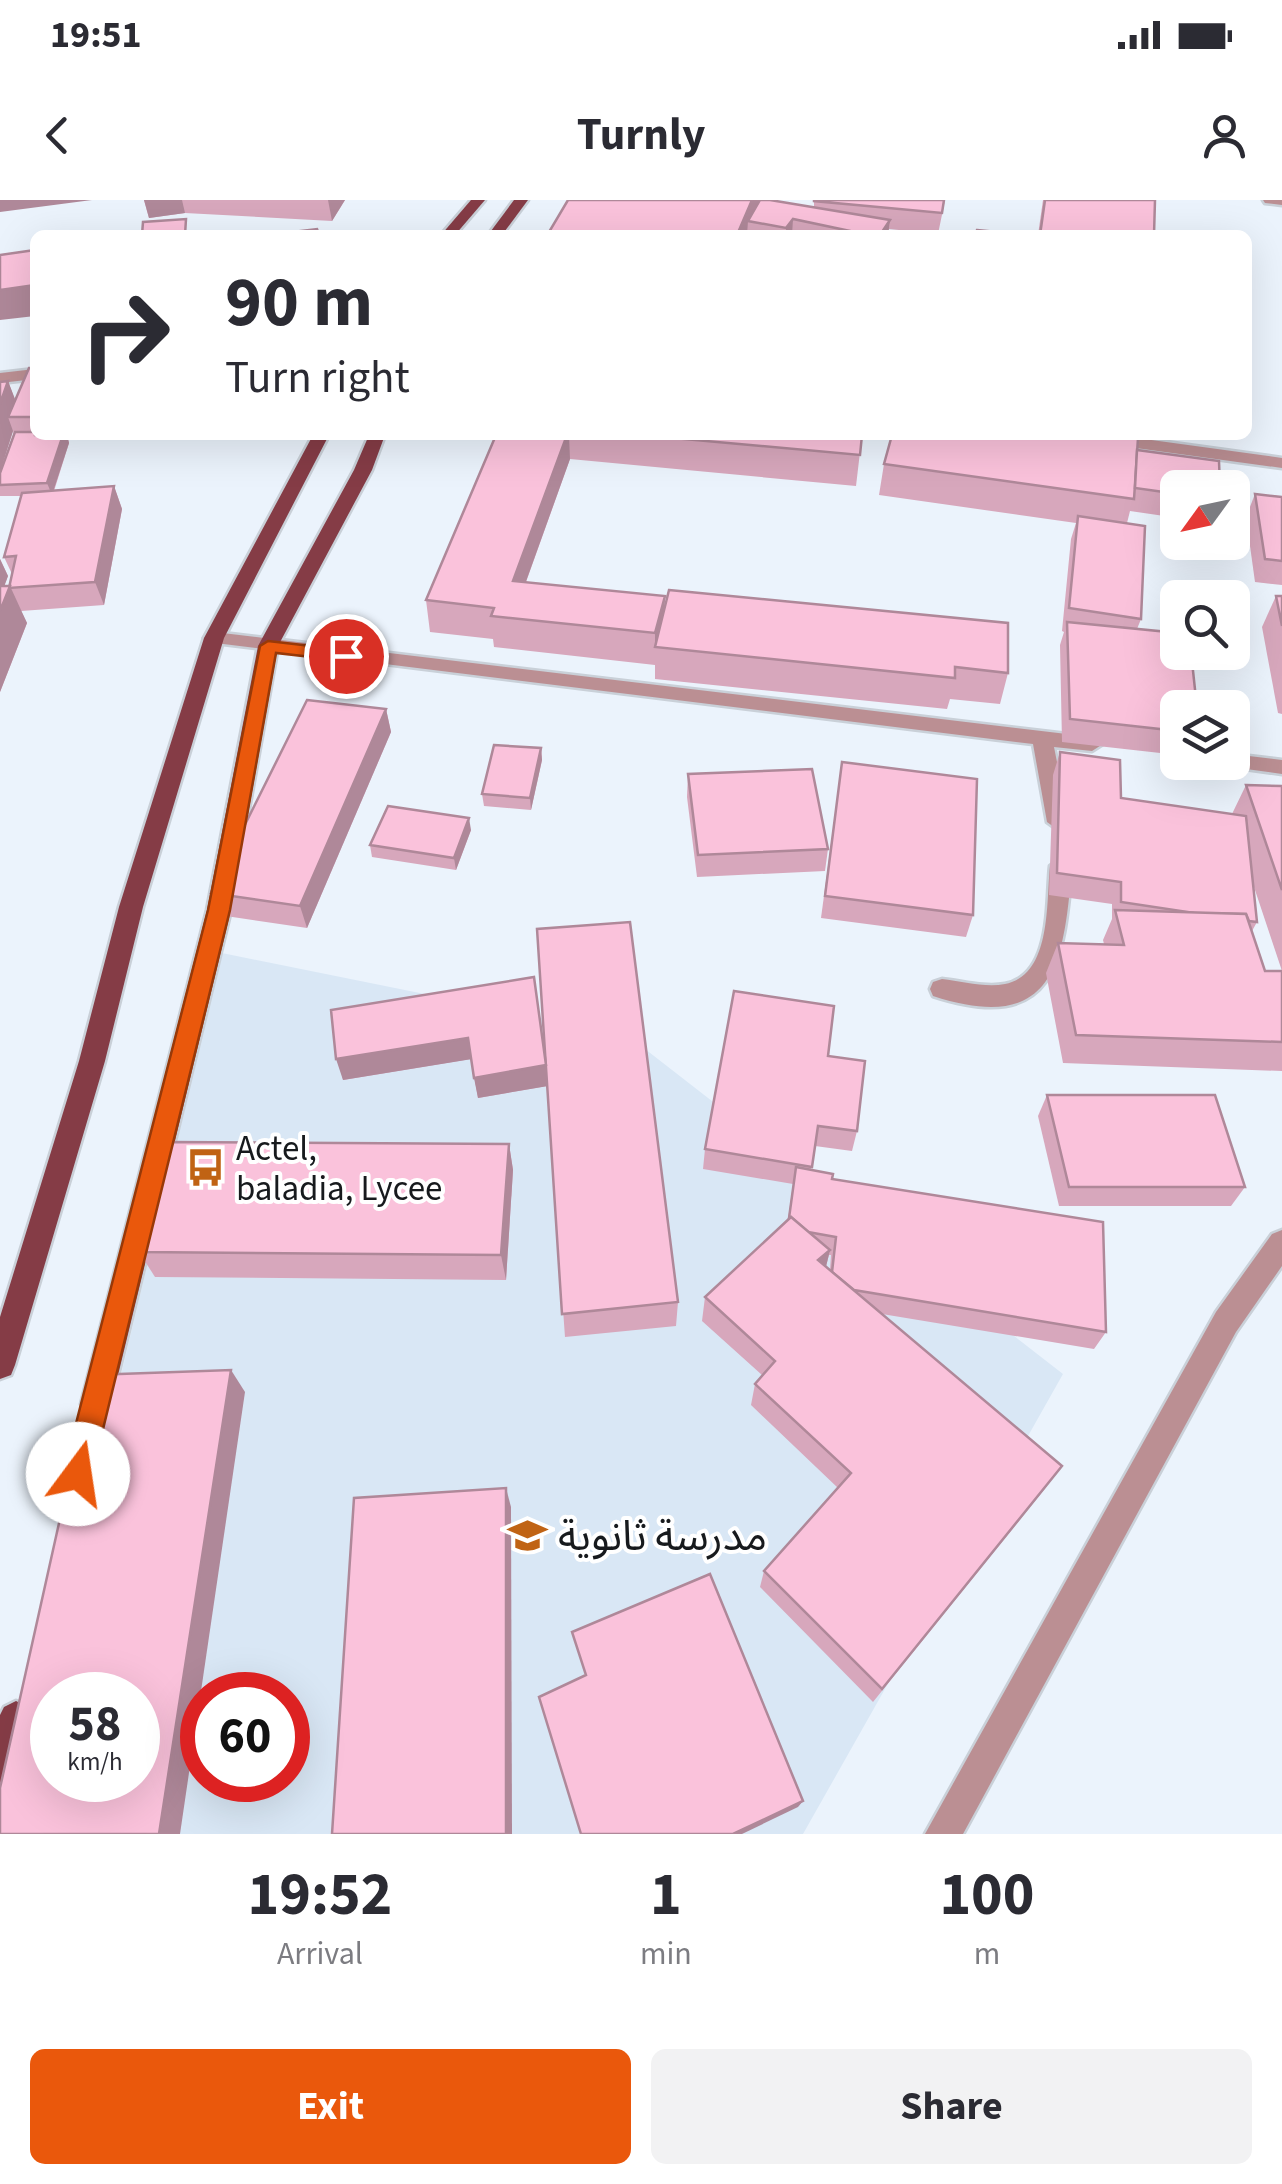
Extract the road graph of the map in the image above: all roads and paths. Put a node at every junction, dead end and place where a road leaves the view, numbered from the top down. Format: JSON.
{"nodes":[{"id":1,"x":478,"y":200,"type":"edge"},
{"id":2,"x":522,"y":200,"type":"edge"},
{"id":3,"x":1270,"y":200,"type":"edge"},
{"id":4,"x":1282,"y":201,"type":"edge"},
{"id":5,"x":452,"y":230,"type":"edge"},
{"id":6,"x":499,"y":230,"type":"edge"},
{"id":7,"x":30,"y":375,"type":"edge"},
{"id":8,"x":0,"y":378,"type":"edge"},
{"id":9,"x":318,"y":440,"type":"edge"},
{"id":10,"x":375,"y":440,"type":"edge"},
{"id":11,"x":1114,"y":440,"type":"edge"},
{"id":12,"x":1282,"y":463,"type":"edge"},
{"id":13,"x":214,"y":638,"type":"junction"},
{"id":14,"x":268,"y":646,"type":"junction"},
{"id":15,"x":1042,"y":738,"type":"junction"},
{"id":16,"x":1119,"y":748,"type":"edge"},
{"id":17,"x":1250,"y":763,"type":"edge"},
{"id":18,"x":1282,"y":767,"type":"edge"},
{"id":19,"x":942,"y":989,"type":"dead end"},
{"id":20,"x":1282,"y":1243,"type":"edge"},
{"id":21,"x":0,"y":1365,"type":"edge"},
{"id":22,"x":88,"y":1435,"type":"edge"},
{"id":23,"x":24,"y":1687,"type":"edge"},
{"id":24,"x":0,"y":1784,"type":"edge"},
{"id":25,"x":943,"y":1834,"type":"edge"}],
"edges":[{"from":1,"to":5,"type":"main road"},
{"from":2,"to":6,"type":"main road"},
{"from":3,"to":4,"type":"street"},
{"from":7,"to":8,"type":"street"},
{"from":9,"to":13,"type":"main road"},
{"from":10,"to":14,"type":"main road"},
{"from":11,"to":12,"type":"street"},
{"from":13,"to":14,"type":"street"},
{"from":13,"to":21,"type":"main road"},
{"from":14,"to":15,"type":"street"},
{"from":14,"to":22,"type":"main road"},
{"from":15,"to":16,"type":"street"},
{"from":15,"to":19,"type":"street"},
{"from":17,"to":18,"type":"street"},
{"from":20,"to":25,"type":"street"},
{"from":23,"to":24,"type":"main road"}]}
